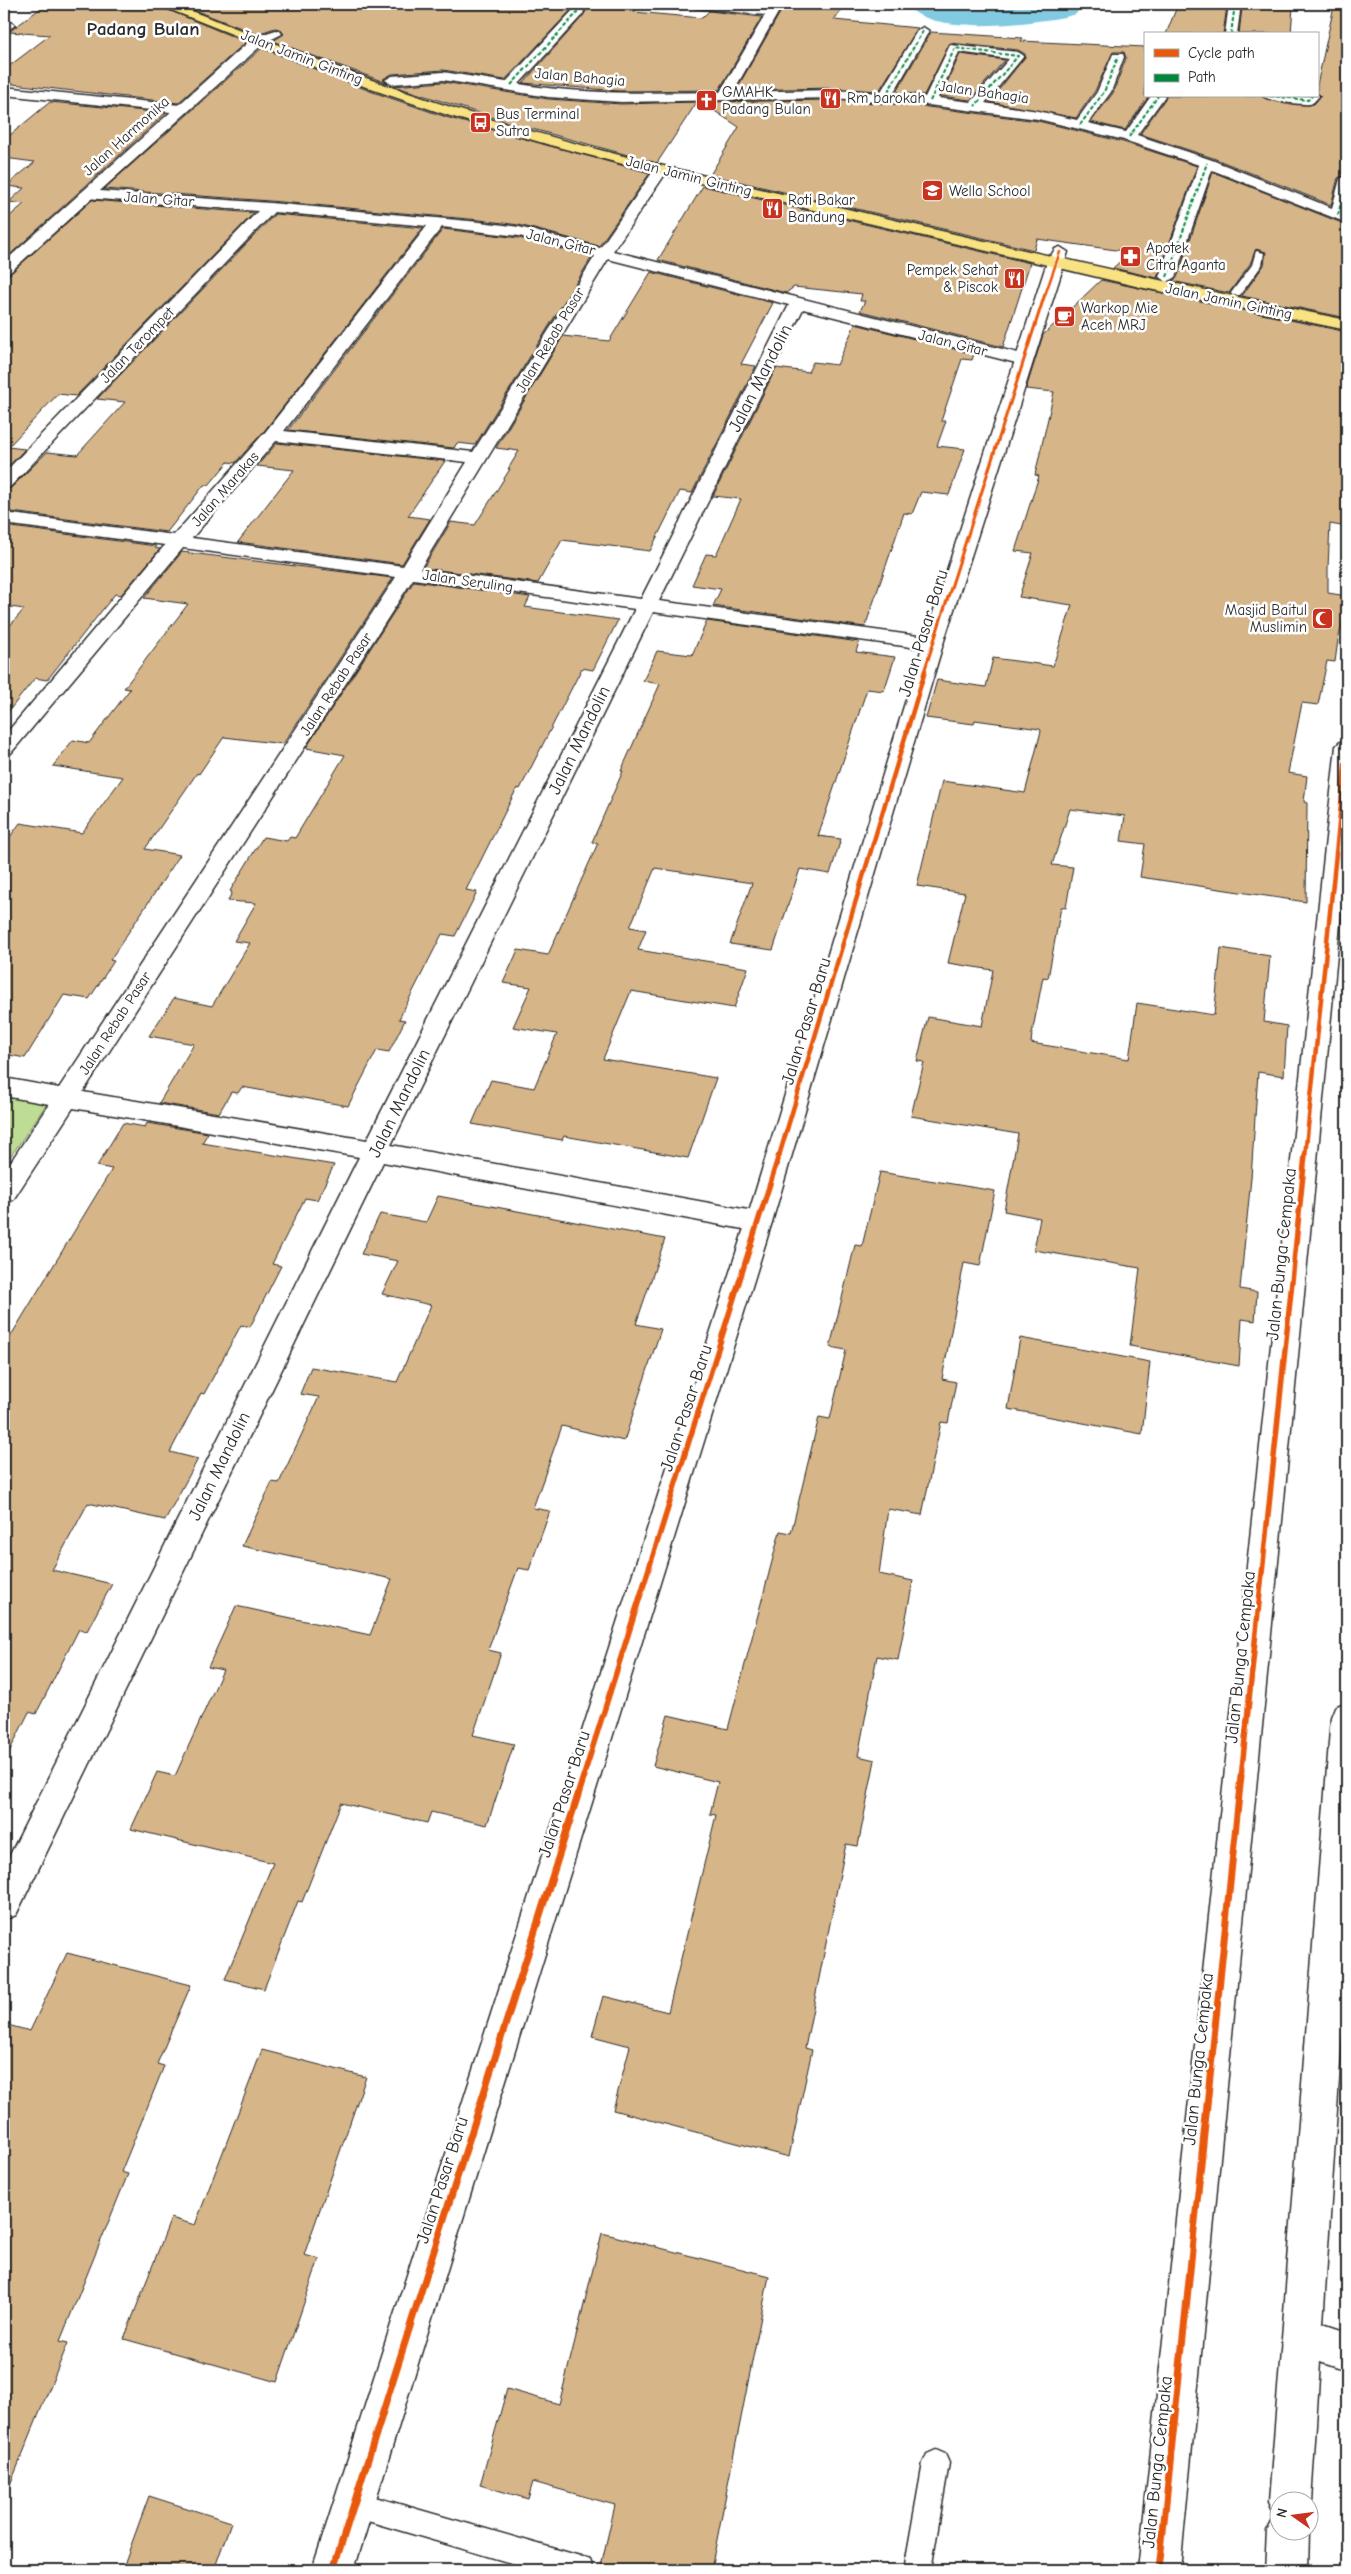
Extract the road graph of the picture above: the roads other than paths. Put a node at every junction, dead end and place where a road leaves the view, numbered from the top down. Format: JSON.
{"nodes":[{"id":1,"x":162,"y":4,"type":"edge"},
{"id":2,"x":194,"y":4,"type":"edge"},
{"id":3,"x":696,"y":4,"type":"edge"},
{"id":4,"x":1235,"y":4,"type":"edge"},
{"id":5,"x":775,"y":8,"type":"edge"},
{"id":6,"x":578,"y":12,"type":"dead end"},
{"id":7,"x":4,"y":22,"type":"edge"},
{"id":8,"x":4,"y":29,"type":"edge"},
{"id":9,"x":923,"y":31,"type":"dead end"},
{"id":10,"x":1230,"y":32,"type":"edge"},
{"id":11,"x":276,"y":34,"type":"junction"},
{"id":12,"x":258,"y":40,"type":"junction"},
{"id":13,"x":1118,"y":57,"type":"dead end"},
{"id":14,"x":392,"y":80,"type":"junction"},
{"id":15,"x":510,"y":85,"type":"junction"},
{"id":16,"x":4,"y":91,"type":"edge"},
{"id":17,"x":19,"y":92,"type":"junction"},
{"id":18,"x":724,"y":96,"type":"junction"},
{"id":19,"x":885,"y":97,"type":"junction"},
{"id":20,"x":1157,"y":98,"type":"edge"},
{"id":21,"x":1289,"y":98,"type":"edge"},
{"id":22,"x":1310,"y":98,"type":"edge"},
{"id":23,"x":930,"y":101,"type":"junction"},
{"id":24,"x":4,"y":104,"type":"edge"},
{"id":25,"x":975,"y":106,"type":"junction"},
{"id":26,"x":180,"y":109,"type":"junction"},
{"id":27,"x":1080,"y":124,"type":"junction"},
{"id":28,"x":1129,"y":138,"type":"junction"},
{"id":29,"x":637,"y":149,"type":"dead end"},
{"id":30,"x":695,"y":163,"type":"dead end"},
{"id":31,"x":1206,"y":163,"type":"junction"},
{"id":32,"x":661,"y":170,"type":"junction"},
{"id":33,"x":1347,"y":179,"type":"edge"},
{"id":34,"x":86,"y":194,"type":"junction"},
{"id":35,"x":270,"y":207,"type":"junction"},
{"id":36,"x":1343,"y":217,"type":"edge"},
{"id":37,"x":438,"y":222,"type":"junction"},
{"id":38,"x":604,"y":253,"type":"junction"},
{"id":39,"x":1259,"y":253,"type":"dead end"},
{"id":40,"x":1058,"y":257,"type":"junction"},
{"id":41,"x":4,"y":270,"type":"edge"},
{"id":42,"x":1167,"y":277,"type":"junction"},
{"id":43,"x":1236,"y":293,"type":"junction"},
{"id":44,"x":797,"y":304,"type":"junction"},
{"id":45,"x":1347,"y":315,"type":"edge"},
{"id":46,"x":1347,"y":325,"type":"edge"},
{"id":47,"x":1024,"y":360,"type":"junction"},
{"id":48,"x":272,"y":435,"type":"junction"},
{"id":49,"x":478,"y":458,"type":"junction"},
{"id":50,"x":4,"y":483,"type":"edge"},
{"id":51,"x":4,"y":518,"type":"edge"},
{"id":52,"x":178,"y":542,"type":"junction"},
{"id":53,"x":408,"y":573,"type":"junction"},
{"id":54,"x":646,"y":605,"type":"junction"},
{"id":55,"x":933,"y":644,"type":"junction"},
{"id":56,"x":4,"y":749,"type":"edge"},
{"id":57,"x":1347,"y":761,"type":"edge"},
{"id":58,"x":4,"y":1087,"type":"edge"},
{"id":59,"x":66,"y":1098,"type":"junction"},
{"id":60,"x":374,"y":1151,"type":"junction"},
{"id":61,"x":4,"y":1193,"type":"edge"},
{"id":62,"x":759,"y":1222,"type":"junction"},
{"id":63,"x":1347,"y":1717,"type":"edge"},
{"id":64,"x":4,"y":1903,"type":"edge"},
{"id":65,"x":1303,"y":2337,"type":"junction"},
{"id":66,"x":1347,"y":2351,"type":"edge"},
{"id":67,"x":936,"y":2463,"type":"dead end"},
{"id":68,"x":1291,"y":2492,"type":"edge"},
{"id":69,"x":354,"y":2504,"type":"junction"},
{"id":70,"x":1287,"y":2542,"type":"edge"},
{"id":71,"x":333,"y":2570,"type":"edge"},
{"id":72,"x":580,"y":2570,"type":"edge"},
{"id":73,"x":917,"y":2570,"type":"edge"},
{"id":74,"x":1159,"y":2570,"type":"edge"},
{"id":75,"x":1286,"y":2570,"type":"edge"}],
"edges":[{"from":1,"to":12,"type":"main road","name":"Jalan Jamin Ginting"},
{"from":2,"to":11,"type":"main road","name":"Jalan Jamin Ginting"},
{"from":3,"to":5,"type":"street"},
{"from":4,"to":10,"type":"street"},
{"from":5,"to":18,"type":"street"},
{"from":6,"to":15,"type":"street"},
{"from":7,"to":8,"type":"street"},
{"from":9,"to":19,"type":"street"},
{"from":11,"to":12,"type":"street","name":"Jalan Harmonika"},
{"from":11,"to":14,"type":"main road","name":"Jalan Jamin Ginting"},
{"from":12,"to":26,"type":"street","name":"Jalan Harmonika"},
{"from":12,"to":32,"type":"main road","name":"Jalan Jamin Ginting"},
{"from":13,"to":27,"type":"street"},
{"from":14,"to":15,"type":"street","name":"Jalan Bahagia"},
{"from":14,"to":29,"type":"main road","name":"Jalan Jamin Ginting"},
{"from":15,"to":18,"type":"street","name":"Jalan Bahagia"},
{"from":16,"to":17,"type":"street"},
{"from":17,"to":24,"type":"street"},
{"from":17,"to":26,"type":"street"},
{"from":18,"to":19,"type":"street","name":"Jalan Bahagia"},
{"from":19,"to":23,"type":"street","name":"Jalan Bahagia"},
{"from":20,"to":28,"type":"street"},
{"from":21,"to":22,"type":"street"},
{"from":23,"to":25,"type":"street","name":"Jalan Bahagia"},
{"from":23,"to":25,"type":"street"},
{"from":25,"to":27,"type":"street","name":"Jalan Bahagia"},
{"from":26,"to":34,"type":"street","name":"Jalan Harmonika"},
{"from":27,"to":28,"type":"street","name":"Jalan Bahagia"},
{"from":28,"to":31,"type":"street","name":"Jalan Bahagia"},
{"from":30,"to":40,"type":"main road","name":"Jalan Jamin Ginting"},
{"from":31,"to":36,"type":"street","name":"Jalan Bahagia"},
{"from":31,"to":42,"type":"street"},
{"from":32,"to":38,"type":"street","name":"Jalan Rebab Pasar"},
{"from":32,"to":40,"type":"main road","name":"Jalan Jamin Ginting"},
{"from":33,"to":36,"type":"street"},
{"from":34,"to":35,"type":"street","name":"Jalan Gitar"},
{"from":34,"to":41,"type":"street","name":"Jalan Harmonika"},
{"from":35,"to":37,"type":"street","name":"Jalan Gitar"},
{"from":35,"to":50,"type":"street","name":"Jalan Terompet"},
{"from":37,"to":38,"type":"street","name":"Jalan Gitar"},
{"from":37,"to":48,"type":"street","name":"Jalan Marakas"},
{"from":38,"to":44,"type":"street","name":"Jalan Gitar"},
{"from":38,"to":49,"type":"street","name":"Jalan Rebab Pasar"},
{"from":39,"to":43,"type":"lane"},
{"from":40,"to":42,"type":"main road","name":"Jalan Jamin Ginting"},
{"from":40,"to":46,"type":"main road","name":"Jalan Jamin Ginting"},
{"from":40,"to":47,"type":"street","name":"Jalan Pasar Baru"},
{"from":42,"to":43,"type":"main road","name":"Jalan Jamin Ginting"},
{"from":43,"to":45,"type":"main road","name":"Jalan Jamin Ginting"},
{"from":44,"to":47,"type":"street","name":"Jalan Gitar"},
{"from":44,"to":54,"type":"street","name":"Jalan Mandolin"},
{"from":47,"to":55,"type":"street","name":"Jalan Pasar Baru"},
{"from":48,"to":49,"type":"street"},
{"from":48,"to":52,"type":"street","name":"Jalan Marakas"},
{"from":49,"to":53,"type":"street","name":"Jalan Rebab Pasar"},
{"from":51,"to":52,"type":"street","name":"Jalan Seruling"},
{"from":52,"to":53,"type":"street","name":"Jalan Seruling"},
{"from":52,"to":56,"type":"street","name":"Jalan Marakas"},
{"from":53,"to":54,"type":"street","name":"Jalan Seruling"},
{"from":53,"to":59,"type":"street","name":"Jalan Rebab Pasar"},
{"from":54,"to":55,"type":"street","name":"Jalan Seruling"},
{"from":54,"to":60,"type":"street","name":"Jalan Mandolin"},
{"from":55,"to":62,"type":"street","name":"Jalan Pasar Baru"},
{"from":57,"to":74,"type":"street","name":"Jalan Bunga Cempaka"},
{"from":58,"to":59,"type":"street"},
{"from":59,"to":60,"type":"street"},
{"from":59,"to":61,"type":"street","name":"Jalan Rebab Pasar"},
{"from":60,"to":62,"type":"street"},
{"from":60,"to":64,"type":"street","name":"Jalan Mandolin"},
{"from":62,"to":69,"type":"street","name":"Jalan Pasar Baru"},
{"from":63,"to":65,"type":"street"},
{"from":65,"to":66,"type":"street"},
{"from":65,"to":68,"type":"street"},
{"from":67,"to":73,"type":"lane"},
{"from":69,"to":71,"type":"street","name":"Jalan Pasar Baru"},
{"from":69,"to":72,"type":"lane"},
{"from":70,"to":75,"type":"street"}]}
